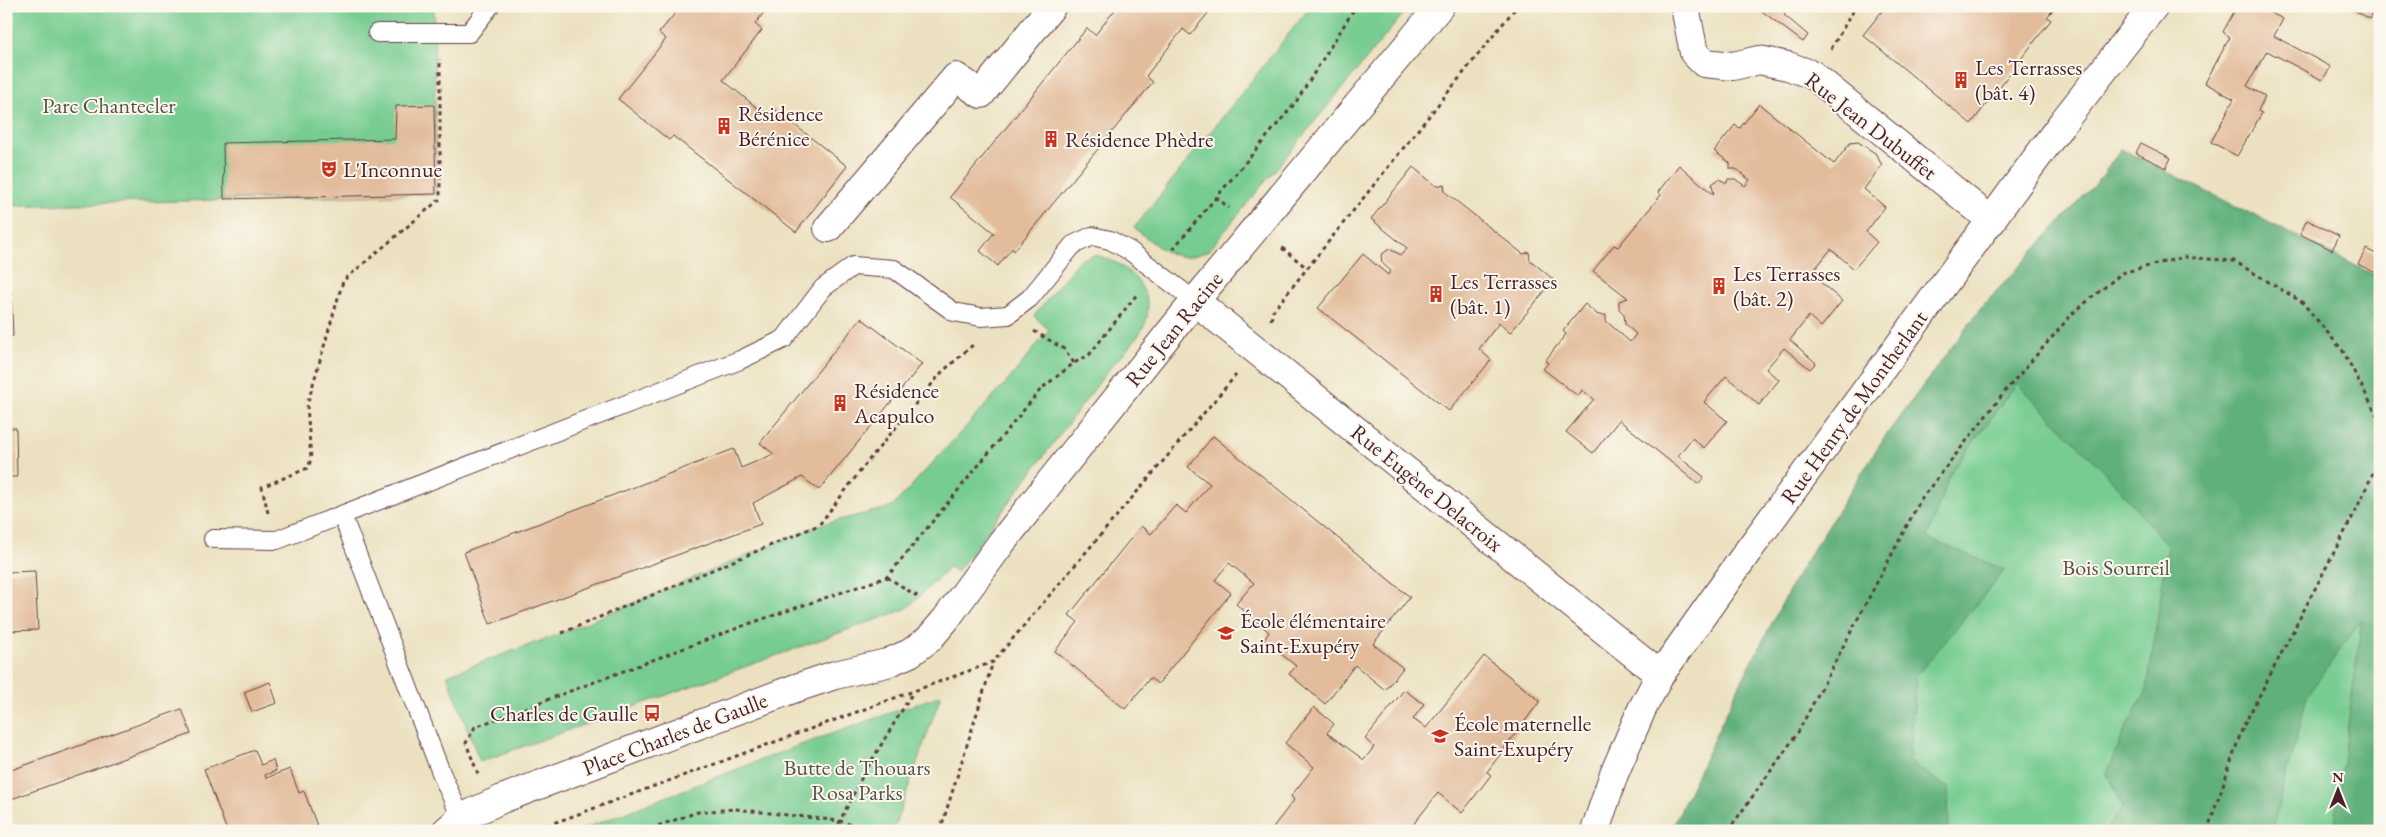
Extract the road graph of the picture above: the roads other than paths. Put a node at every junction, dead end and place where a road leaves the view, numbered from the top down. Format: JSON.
{"nodes":[{"id":1,"x":490,"y":6,"type":"edge"},
{"id":2,"x":1052,"y":6,"type":"edge"},
{"id":3,"x":1440,"y":6,"type":"edge"},
{"id":4,"x":2154,"y":6,"type":"edge"},
{"id":5,"x":1686,"y":12,"type":"dead end"},
{"id":6,"x":377,"y":32,"type":"dead end"},
{"id":7,"x":1992,"y":221,"type":"junction"},
{"id":8,"x":828,"y":228,"type":"dead end"},
{"id":9,"x":1195,"y":301,"type":"junction"},
{"id":10,"x":342,"y":514,"type":"junction"},
{"id":11,"x":212,"y":539,"type":"dead end"},
{"id":12,"x":910,"y":653,"type":"joint"},
{"id":13,"x":1660,"y":675,"type":"junction"},
{"id":14,"x":453,"y":824,"type":"edge"},
{"id":15,"x":1595,"y":831,"type":"edge"}],
"edges":[{"from":1,"to":6,"type":"lane"},
{"from":2,"to":8,"type":"street"},
{"from":3,"to":9,"type":"street","name":"Rue Jean Racine"},
{"from":4,"to":7,"type":"street","name":"Rue Henry de Montherlant"},
{"from":5,"to":7,"type":"street","name":"Rue Jean Dubuffet"},
{"from":7,"to":13,"type":"street","name":"Rue Henry de Montherlant"},
{"from":9,"to":10,"type":"lane"},
{"from":9,"to":12,"type":"street","name":"Rue Jean Racine"},
{"from":9,"to":13,"type":"street","name":"Rue Eugène Delacroix"},
{"from":10,"to":11,"type":"lane"},
{"from":10,"to":14,"type":"lane"},
{"from":12,"to":14,"type":"street","name":"Place Charles de Gaulle"},
{"from":13,"to":15,"type":"street","name":"Rue Henry de Montherlant"}]}
